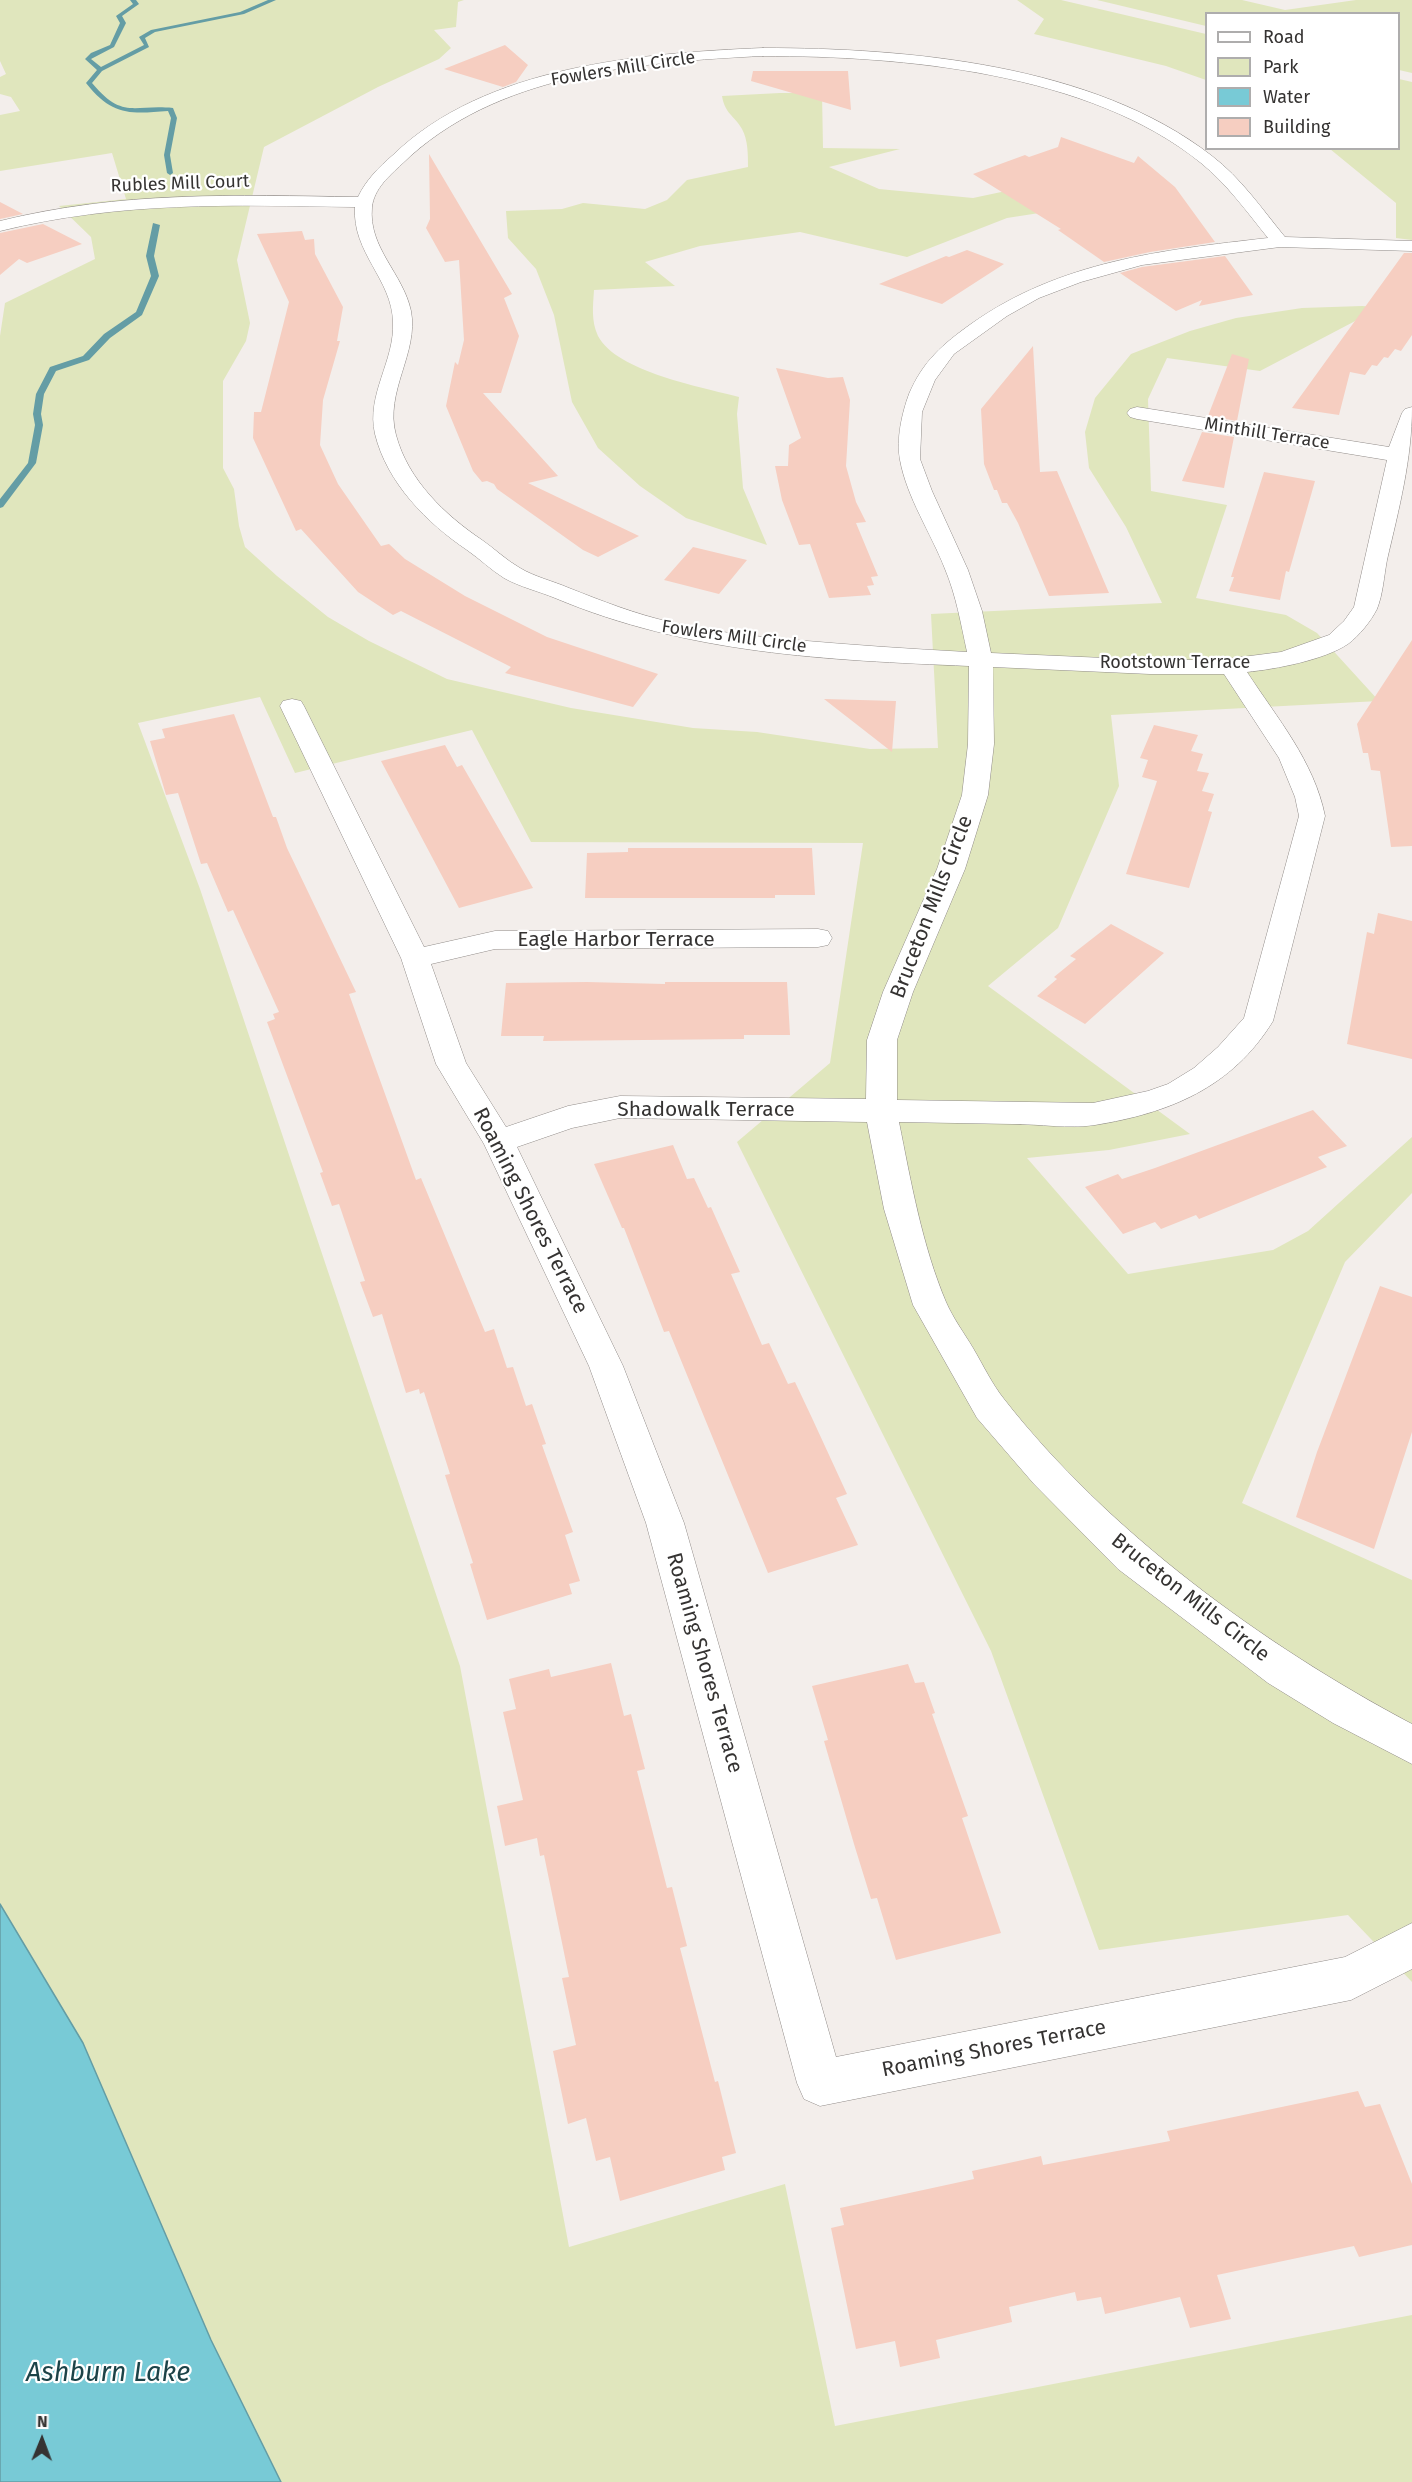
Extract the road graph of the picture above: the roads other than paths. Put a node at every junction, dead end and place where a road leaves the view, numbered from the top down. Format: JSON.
{"nodes":[{"id":1,"x":364,"y":202,"type":"junction"},
{"id":2,"x":0,"y":226,"type":"edge"},
{"id":3,"x":1280,"y":242,"type":"junction"},
{"id":4,"x":1412,"y":246,"type":"edge"},
{"id":5,"x":1137,"y":413,"type":"dead end"},
{"id":6,"x":1412,"y":413,"type":"edge"},
{"id":7,"x":1397,"y":455,"type":"junction"},
{"id":8,"x":981,"y":660,"type":"junction"},
{"id":9,"x":1230,"y":666,"type":"junction"},
{"id":10,"x":292,"y":706,"type":"dead end"},
{"id":11,"x":818,"y":938,"type":"dead end"},
{"id":12,"x":415,"y":958,"type":"junction"},
{"id":13,"x":881,"y":1112,"type":"junction"},
{"id":14,"x":499,"y":1141,"type":"junction"},
{"id":15,"x":1412,"y":1745,"type":"edge"},
{"id":16,"x":1412,"y":1945,"type":"edge"}],
"edges":[{"from":1,"to":2,"type":"street","name":"Rubles Mill Court"},
{"from":1,"to":3,"type":"street","name":"Fowlers Mill Circle"},
{"from":1,"to":8,"type":"street","name":"Fowlers Mill Circle"},
{"from":3,"to":4,"type":"street","name":"Bruceton Mills Circle"},
{"from":3,"to":8,"type":"street","name":"Bruceton Mills Circle"},
{"from":5,"to":7,"type":"street","name":"Minthill Terrace"},
{"from":6,"to":7,"type":"street","name":"Rootstown Terrace"},
{"from":7,"to":9,"type":"street","name":"Rootstown Terrace"},
{"from":8,"to":9,"type":"street","name":"Rootstown Terrace"},
{"from":8,"to":13,"type":"street","name":"Bruceton Mills Circle"},
{"from":9,"to":13,"type":"street","name":"Shadowalk Terrace"},
{"from":10,"to":12,"type":"street","name":"Roaming Shores Terrace"},
{"from":11,"to":12,"type":"street","name":"Eagle Harbor Terrace"},
{"from":12,"to":14,"type":"street","name":"Roaming Shores Terrace"},
{"from":13,"to":14,"type":"street","name":"Shadowalk Terrace"},
{"from":13,"to":15,"type":"street","name":"Bruceton Mills Circle"},
{"from":14,"to":16,"type":"street","name":"Roaming Shores Terrace"}]}
